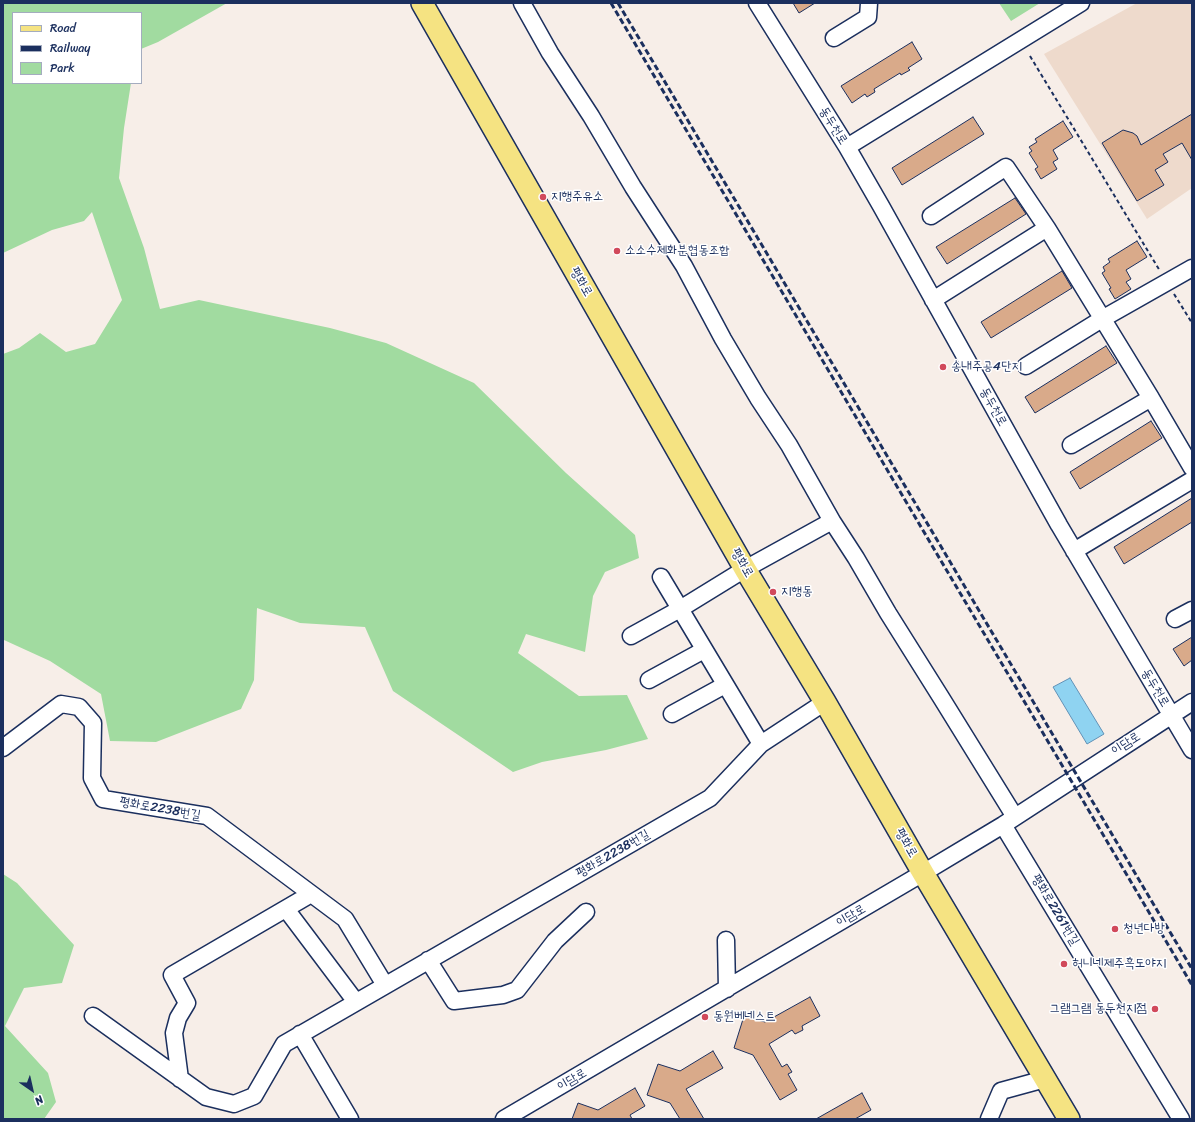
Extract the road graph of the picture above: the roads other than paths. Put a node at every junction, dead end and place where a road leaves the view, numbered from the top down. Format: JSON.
{"nodes":[{"id":1,"x":422,"y":3,"type":"edge"},
{"id":2,"x":522,"y":3,"type":"edge"},
{"id":3,"x":757,"y":3,"type":"edge"},
{"id":4,"x":869,"y":3,"type":"edge"},
{"id":5,"x":1081,"y":3,"type":"edge"},
{"id":6,"x":834,"y":38,"type":"dead end"},
{"id":7,"x":846,"y":147,"type":"junction"},
{"id":8,"x":931,"y":216,"type":"dead end"},
{"id":9,"x":1047,"y":228,"type":"junction"},
{"id":10,"x":1192,"y":268,"type":"edge"},
{"id":11,"x":933,"y":300,"type":"junction"},
{"id":12,"x":1102,"y":319,"type":"junction"},
{"id":13,"x":1026,"y":366,"type":"dead end"},
{"id":14,"x":1150,"y":398,"type":"junction"},
{"id":15,"x":1071,"y":445,"type":"dead end"},
{"id":16,"x":1192,"y":468,"type":"edge"},
{"id":17,"x":1192,"y":480,"type":"edge"},
{"id":18,"x":832,"y":520,"type":"junction"},
{"id":19,"x":1074,"y":551,"type":"junction"},
{"id":20,"x":745,"y":568,"type":"junction"},
{"id":21,"x":661,"y":577,"type":"dead end"},
{"id":22,"x":680,"y":609,"type":"junction"},
{"id":23,"x":1192,"y":610,"type":"edge"},
{"id":24,"x":1175,"y":619,"type":"dead end"},
{"id":25,"x":631,"y":636,"type":"dead end"},
{"id":26,"x":704,"y":650,"type":"junction"},
{"id":27,"x":649,"y":680,"type":"dead end"},
{"id":28,"x":725,"y":685,"type":"junction"},
{"id":29,"x":825,"y":702,"type":"junction"},
{"id":30,"x":1192,"y":702,"type":"edge"},
{"id":31,"x":672,"y":714,"type":"dead end"},
{"id":32,"x":1171,"y":715,"type":"junction"},
{"id":33,"x":761,"y":744,"type":"junction"},
{"id":34,"x":3,"y":748,"type":"edge"},
{"id":35,"x":1192,"y":750,"type":"edge"},
{"id":36,"x":1009,"y":821,"type":"junction"},
{"id":37,"x":924,"y":873,"type":"junction"},
{"id":38,"x":311,"y":894,"type":"junction"},
{"id":39,"x":286,"y":909,"type":"junction"},
{"id":40,"x":586,"y":912,"type":"dead end"},
{"id":41,"x":726,"y":940,"type":"dead end"},
{"id":42,"x":428,"y":960,"type":"junction"},
{"id":43,"x":385,"y":985,"type":"junction"},
{"id":44,"x":727,"y":989,"type":"junction"},
{"id":45,"x":356,"y":1002,"type":"junction"},
{"id":46,"x":93,"y":1016,"type":"dead end"},
{"id":47,"x":300,"y":1034,"type":"junction"},
{"id":48,"x":180,"y":1079,"type":"junction"},
{"id":49,"x":1045,"y":1079,"type":"junction"},
{"id":50,"x":526,"y":1114,"type":"edge"},
{"id":51,"x":350,"y":1119,"type":"edge"},
{"id":52,"x":504,"y":1119,"type":"edge"},
{"id":53,"x":989,"y":1119,"type":"edge"},
{"id":54,"x":1069,"y":1119,"type":"edge"},
{"id":55,"x":1181,"y":1119,"type":"edge"}],
"edges":[{"from":1,"to":20,"type":"main road","name":"평화로"},
{"from":2,"to":18,"type":"street","name":"평화로2261번길"},
{"from":3,"to":7,"type":"street","name":"동두천로"},
{"from":4,"to":6,"type":"street"},
{"from":5,"to":7,"type":"street"},
{"from":7,"to":11,"type":"street","name":"동두천로"},
{"from":8,"to":9,"type":"street"},
{"from":9,"to":11,"type":"street"},
{"from":9,"to":12,"type":"street"},
{"from":10,"to":12,"type":"street"},
{"from":11,"to":19,"type":"street","name":"동두천로"},
{"from":12,"to":13,"type":"street"},
{"from":12,"to":14,"type":"street"},
{"from":14,"to":15,"type":"street"},
{"from":14,"to":16,"type":"street"},
{"from":17,"to":19,"type":"street"},
{"from":18,"to":20,"type":"street"},
{"from":18,"to":36,"type":"street","name":"평화로2261번길"},
{"from":19,"to":32,"type":"street","name":"동두천로"},
{"from":20,"to":22,"type":"street"},
{"from":20,"to":29,"type":"main road","name":"평화로"},
{"from":21,"to":22,"type":"street"},
{"from":22,"to":25,"type":"street"},
{"from":22,"to":26,"type":"street"},
{"from":23,"to":24,"type":"street"},
{"from":26,"to":27,"type":"street"},
{"from":26,"to":28,"type":"street"},
{"from":28,"to":31,"type":"street"},
{"from":28,"to":33,"type":"street"},
{"from":29,"to":33,"type":"street","name":"평화로2238번길"},
{"from":29,"to":37,"type":"main road","name":"평화로"},
{"from":30,"to":32,"type":"street","name":"이담로"},
{"from":32,"to":35,"type":"street","name":"동두천로"},
{"from":32,"to":36,"type":"street","name":"이담로"},
{"from":33,"to":42,"type":"street","name":"평화로2238번길"},
{"from":34,"to":38,"type":"street","name":"평화로2238번길"},
{"from":36,"to":37,"type":"street","name":"이담로"},
{"from":36,"to":55,"type":"street","name":"평화로2261번길"},
{"from":37,"to":44,"type":"street","name":"이담로"},
{"from":37,"to":49,"type":"main road","name":"평화로"},
{"from":38,"to":39,"type":"street"},
{"from":38,"to":43,"type":"street","name":"평화로2238번길"},
{"from":39,"to":45,"type":"street"},
{"from":39,"to":48,"type":"street"},
{"from":40,"to":42,"type":"street"},
{"from":41,"to":44,"type":"street"},
{"from":42,"to":43,"type":"street","name":"평화로2238번길"},
{"from":43,"to":45,"type":"street","name":"평화로2238번길"},
{"from":44,"to":50,"type":"street","name":"이담로"},
{"from":45,"to":47,"type":"street","name":"평화로2238번길"},
{"from":46,"to":48,"type":"street","name":"평화로2238번길"},
{"from":47,"to":48,"type":"street","name":"평화로2238번길"},
{"from":47,"to":51,"type":"street"},
{"from":49,"to":53,"type":"street"},
{"from":49,"to":54,"type":"main road","name":"평화로"},
{"from":50,"to":52,"type":"street","name":"이담로"}]}
